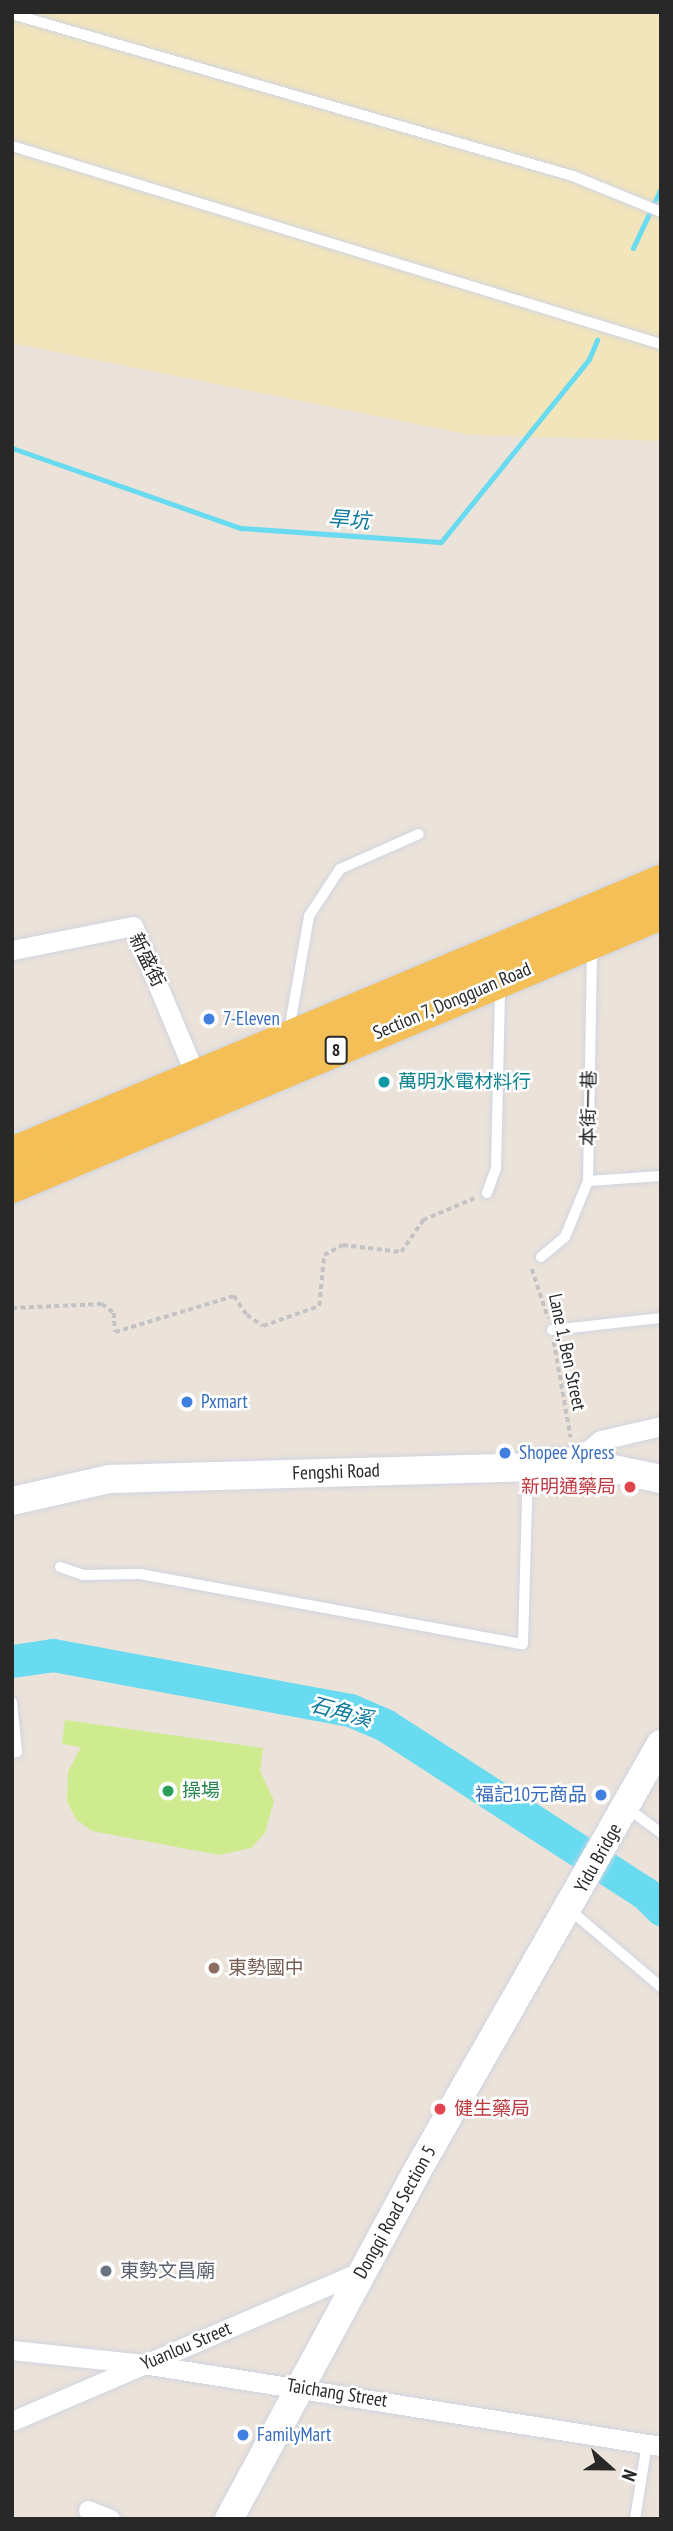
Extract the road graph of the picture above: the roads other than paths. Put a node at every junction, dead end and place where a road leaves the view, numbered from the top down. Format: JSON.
{"nodes":[{"id":1,"x":12,"y":14,"type":"edge"},
{"id":2,"x":12,"y":146,"type":"edge"},
{"id":3,"x":661,"y":212,"type":"edge"},
{"id":4,"x":661,"y":344,"type":"edge"},
{"id":5,"x":419,"y":834,"type":"dead end"},
{"id":6,"x":661,"y":881,"type":"edge"},
{"id":7,"x":661,"y":914,"type":"edge"},
{"id":8,"x":592,"y":943,"type":"junction"},
{"id":9,"x":12,"y":950,"type":"edge"},
{"id":10,"x":500,"y":982,"type":"junction"},
{"id":11,"x":288,"y":1038,"type":"junction"},
{"id":12,"x":201,"y":1091,"type":"junction"},
{"id":13,"x":12,"y":1153,"type":"edge"},
{"id":14,"x":661,"y":1176,"type":"edge"},
{"id":15,"x":588,"y":1181,"type":"junction"},
{"id":16,"x":12,"y":1188,"type":"edge"},
{"id":17,"x":487,"y":1193,"type":"road end"},
{"id":18,"x":541,"y":1257,"type":"road end"},
{"id":19,"x":661,"y":1318,"type":"edge"},
{"id":20,"x":552,"y":1330,"type":"road end"},
{"id":21,"x":661,"y":1426,"type":"edge"},
{"id":22,"x":575,"y":1461,"type":"junction"},
{"id":23,"x":528,"y":1467,"type":"junction"},
{"id":24,"x":661,"y":1479,"type":"edge"},
{"id":25,"x":12,"y":1502,"type":"edge"},
{"id":26,"x":60,"y":1567,"type":"dead end"},
{"id":27,"x":12,"y":1702,"type":"edge"},
{"id":28,"x":661,"y":1744,"type":"edge"},
{"id":29,"x":12,"y":1753,"type":"edge"},
{"id":30,"x":626,"y":1806,"type":"junction"},
{"id":31,"x":661,"y":1833,"type":"edge"},
{"id":32,"x":569,"y":1910,"type":"junction"},
{"id":33,"x":661,"y":1987,"type":"edge"},
{"id":34,"x":360,"y":2272,"type":"junction"},
{"id":35,"x":12,"y":2350,"type":"edge"},
{"id":36,"x":143,"y":2364,"type":"junction"},
{"id":37,"x":299,"y":2387,"type":"junction"},
{"id":38,"x":12,"y":2421,"type":"edge"},
{"id":39,"x":654,"y":2444,"type":"edge"},
{"id":40,"x":89,"y":2510,"type":"dead end"},
{"id":41,"x":110,"y":2519,"type":"edge"},
{"id":42,"x":229,"y":2519,"type":"edge"},
{"id":43,"x":635,"y":2519,"type":"edge"}],
"edges":[{"from":1,"to":3,"type":"lane"},
{"from":2,"to":4,"type":"lane"},
{"from":5,"to":11,"type":"lane"},
{"from":6,"to":11,"type":"main road","name":"Section 7, Dongguan Road","number":"8"},
{"from":7,"to":8,"type":"main road","name":"Section 7, Dongguan Road","number":"8"},
{"from":8,"to":10,"type":"main road","name":"Section 7, Dongguan Road","number":"8"},
{"from":8,"to":15,"type":"lane","name":"本街一巷"},
{"from":9,"to":12,"type":"street","name":"新盛街"},
{"from":10,"to":12,"type":"main road","name":"Section 7, Dongguan Road","number":"8"},
{"from":10,"to":17,"type":"lane"},
{"from":11,"to":12,"type":"main road","name":"Section 7, Dongguan Road","number":"8"},
{"from":12,"to":13,"type":"main road","name":"Section 7, Dongguan Road","number":"8"},
{"from":12,"to":16,"type":"main road","name":"Section 7, Dongguan Road","number":"8"},
{"from":14,"to":15,"type":"lane"},
{"from":15,"to":18,"type":"lane","name":"本街一巷"},
{"from":19,"to":20,"type":"lane"},
{"from":21,"to":22,"type":"street"},
{"from":22,"to":23,"type":"street","name":"Fengshi Road"},
{"from":22,"to":24,"type":"street","name":"Fengshi Road"},
{"from":23,"to":25,"type":"street","name":"Fengshi Road"},
{"from":23,"to":26,"type":"lane"},
{"from":27,"to":29,"type":"lane"},
{"from":28,"to":30,"type":"street","name":"Yidu Bridge"},
{"from":30,"to":31,"type":"lane"},
{"from":30,"to":32,"type":"street","name":"Yidu Bridge"},
{"from":32,"to":33,"type":"lane"},
{"from":32,"to":34,"type":"street","name":"Dongqi Road Section 5"},
{"from":34,"to":36,"type":"street","name":"Yuanlou Street"},
{"from":34,"to":37,"type":"street","name":"Dongqi Road Section 5"},
{"from":35,"to":36,"type":"street","name":"Taichang Street"},
{"from":36,"to":37,"type":"street","name":"Taichang Street"},
{"from":36,"to":38,"type":"street","name":"Yuanlou Street"},
{"from":37,"to":39,"type":"street","name":"Taichang Street"},
{"from":37,"to":42,"type":"street","name":"Dongqi Road Section 5"},
{"from":39,"to":43,"type":"lane"},
{"from":40,"to":41,"type":"street"}]}
